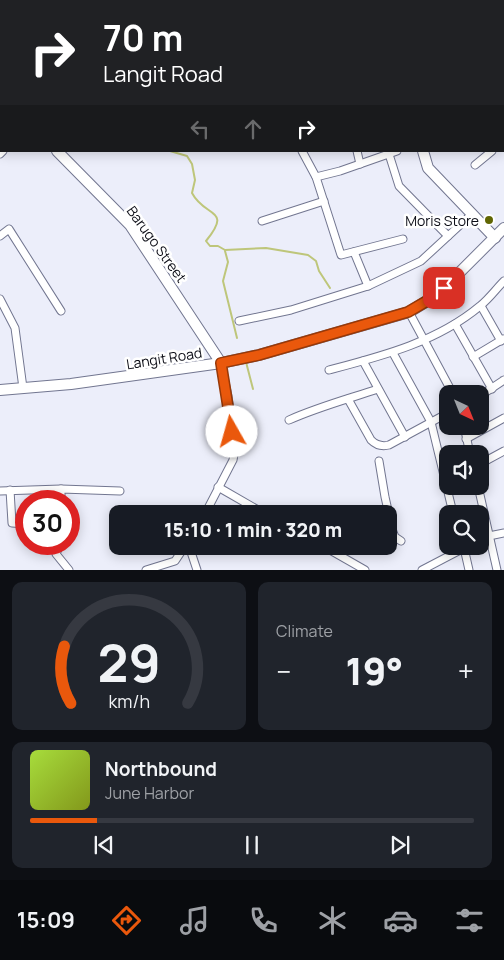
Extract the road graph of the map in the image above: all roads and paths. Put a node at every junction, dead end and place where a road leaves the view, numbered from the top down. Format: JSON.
{"nodes":[{"id":1,"x":58,"y":152,"type":"edge"},
{"id":2,"x":303,"y":152,"type":"edge"},
{"id":3,"x":357,"y":152,"type":"edge"},
{"id":4,"x":423,"y":152,"type":"edge"},
{"id":5,"x":491,"y":152,"type":"edge"},
{"id":6,"x":389,"y":153,"type":"edge"},
{"id":7,"x":360,"y":164,"type":"junction"},
{"id":8,"x":475,"y":165,"type":"dead end"},
{"id":9,"x":316,"y":177,"type":"junction"},
{"id":10,"x":324,"y":201,"type":"junction"},
{"id":11,"x":472,"y":214,"type":"junction"},
{"id":12,"x":262,"y":221,"type":"dead end"},
{"id":13,"x":504,"y":228,"type":"edge"},
{"id":14,"x":0,"y":236,"type":"edge"},
{"id":15,"x":448,"y":236,"type":"junction"},
{"id":16,"x":495,"y":238,"type":"junction"},
{"id":17,"x":402,"y":239,"type":"dead end"},
{"id":18,"x":354,"y":252,"type":"junction"},
{"id":19,"x":504,"y":281,"type":"edge"},
{"id":20,"x":368,"y":286,"type":"junction"},
{"id":21,"x":0,"y":299,"type":"edge"},
{"id":22,"x":481,"y":306,"type":"junction"},
{"id":23,"x":61,"y":311,"type":"dead end"},
{"id":24,"x":408,"y":312,"type":"junction"},
{"id":25,"x":239,"y":321,"type":"dead end"},
{"id":26,"x":455,"y":324,"type":"junction"},
{"id":27,"x":424,"y":340,"type":"junction"},
{"id":28,"x":502,"y":340,"type":"edge"},
{"id":29,"x":394,"y":353,"type":"junction"},
{"id":30,"x":473,"y":357,"type":"junction"},
{"id":31,"x":363,"y":361,"type":"junction"},
{"id":32,"x":221,"y":363,"type":"junction"},
{"id":33,"x":329,"y":370,"type":"dead end"},
{"id":34,"x":504,"y":380,"type":"edge"},
{"id":35,"x":448,"y":385,"type":"edge"},
{"id":36,"x":23,"y":388,"type":"junction"},
{"id":37,"x":378,"y":388,"type":"junction"},
{"id":38,"x":492,"y":389,"type":"junction"},
{"id":39,"x":0,"y":390,"type":"edge"},
{"id":40,"x":489,"y":391,"type":"edge"},
{"id":41,"x":348,"y":399,"type":"junction"},
{"id":42,"x":439,"y":418,"type":"edge"},
{"id":43,"x":504,"y":418,"type":"edge"},
{"id":44,"x":289,"y":420,"type":"dead end"},
{"id":45,"x":432,"y":422,"type":"junction"},
{"id":46,"x":465,"y":435,"type":"edge"},
{"id":47,"x":405,"y":437,"type":"junction"},
{"id":48,"x":466,"y":439,"type":"junction"},
{"id":49,"x":468,"y":445,"type":"edge"},
{"id":50,"x":504,"y":451,"type":"edge"},
{"id":51,"x":489,"y":459,"type":"edge"},
{"id":52,"x":379,"y":461,"type":"dead end"},
{"id":53,"x":218,"y":487,"type":"junction"},
{"id":54,"x":61,"y":489,"type":"joint"},
{"id":55,"x":10,"y":490,"type":"junction"},
{"id":56,"x":0,"y":491,"type":"edge"},
{"id":57,"x":120,"y":491,"type":"dead end"},
{"id":58,"x":209,"y":505,"type":"edge"},
{"id":59,"x":249,"y":505,"type":"edge"},
{"id":60,"x":451,"y":505,"type":"edge"},
{"id":61,"x":15,"y":522,"type":"edge"},
{"id":62,"x":504,"y":533,"type":"edge"},
{"id":63,"x":489,"y":536,"type":"joint"},
{"id":64,"x":401,"y":541,"type":"dead end"},
{"id":65,"x":57,"y":555,"type":"edge"},
{"id":66,"x":179,"y":555,"type":"edge"},
{"id":67,"x":192,"y":555,"type":"edge"},
{"id":68,"x":339,"y":555,"type":"edge"},
{"id":69,"x":451,"y":555,"type":"edge"},
{"id":70,"x":467,"y":555,"type":"edge"},
{"id":71,"x":69,"y":570,"type":"edge"},
{"id":72,"x":146,"y":570,"type":"edge"},
{"id":73,"x":197,"y":570,"type":"edge"},
{"id":74,"x":365,"y":570,"type":"edge"},
{"id":75,"x":422,"y":570,"type":"edge"},
{"id":76,"x":468,"y":570,"type":"edge"},
{"id":77,"x":497,"y":570,"type":"edge"}],
"edges":[{"from":1,"to":32,"type":"main road","name":"Barugo Street"},
{"from":2,"to":9,"type":"street"},
{"from":3,"to":7,"type":"street"},
{"from":4,"to":11,"type":"main road"},
{"from":5,"to":8,"type":"street"},
{"from":6,"to":7,"type":"street"},
{"from":6,"to":15,"type":"street"},
{"from":7,"to":9,"type":"street"},
{"from":9,"to":10,"type":"street"},
{"from":10,"to":12,"type":"street"},
{"from":10,"to":18,"type":"street"},
{"from":11,"to":15,"type":"street"},
{"from":11,"to":16,"type":"main road"},
{"from":13,"to":16,"type":"main road","name":"Langit Road"},
{"from":14,"to":23,"type":"street"},
{"from":15,"to":20,"type":"street"},
{"from":16,"to":24,"type":"main road","name":"Langit Road"},
{"from":17,"to":18,"type":"street"},
{"from":18,"to":20,"type":"street"},
{"from":19,"to":22,"type":"street"},
{"from":20,"to":25,"type":"street"},
{"from":21,"to":36,"type":"street"},
{"from":22,"to":26,"type":"street"},
{"from":22,"to":28,"type":"street"},
{"from":24,"to":27,"type":"street"},
{"from":24,"to":32,"type":"main road","name":"Langit Road"},
{"from":26,"to":27,"type":"street"},
{"from":26,"to":30,"type":"street"},
{"from":27,"to":29,"type":"street"},
{"from":27,"to":35,"type":"street"},
{"from":28,"to":30,"type":"street"},
{"from":29,"to":31,"type":"street"},
{"from":29,"to":45,"type":"street"},
{"from":30,"to":38,"type":"street"},
{"from":31,"to":33,"type":"street"},
{"from":31,"to":37,"type":"street"},
{"from":32,"to":36,"type":"main road","name":"Langit Road"},
{"from":32,"to":53,"type":"street"},
{"from":34,"to":38,"type":"street"},
{"from":36,"to":39,"type":"main road","name":"Langit Road"},
{"from":37,"to":41,"type":"street"},
{"from":37,"to":47,"type":"street"},
{"from":38,"to":40,"type":"street"},
{"from":41,"to":44,"type":"street"},
{"from":41,"to":47,"type":"street"},
{"from":42,"to":45,"type":"street"},
{"from":43,"to":48,"type":"street"},
{"from":45,"to":47,"type":"street"},
{"from":45,"to":60,"type":"street"},
{"from":46,"to":48,"type":"street"},
{"from":48,"to":49,"type":"street"},
{"from":50,"to":51,"type":"street"},
{"from":52,"to":64,"type":"street"},
{"from":53,"to":58,"type":"street"},
{"from":53,"to":59,"type":"street"},
{"from":54,"to":55,"type":"street"},
{"from":54,"to":57,"type":"street"},
{"from":55,"to":56,"type":"street"},
{"from":55,"to":61,"type":"street"},
{"from":62,"to":63,"type":"street"},
{"from":63,"to":77,"type":"street"},
{"from":65,"to":71,"type":"street"},
{"from":66,"to":72,"type":"street"},
{"from":67,"to":73,"type":"street"},
{"from":68,"to":74,"type":"street"},
{"from":69,"to":75,"type":"street"},
{"from":70,"to":76,"type":"street"}]}
